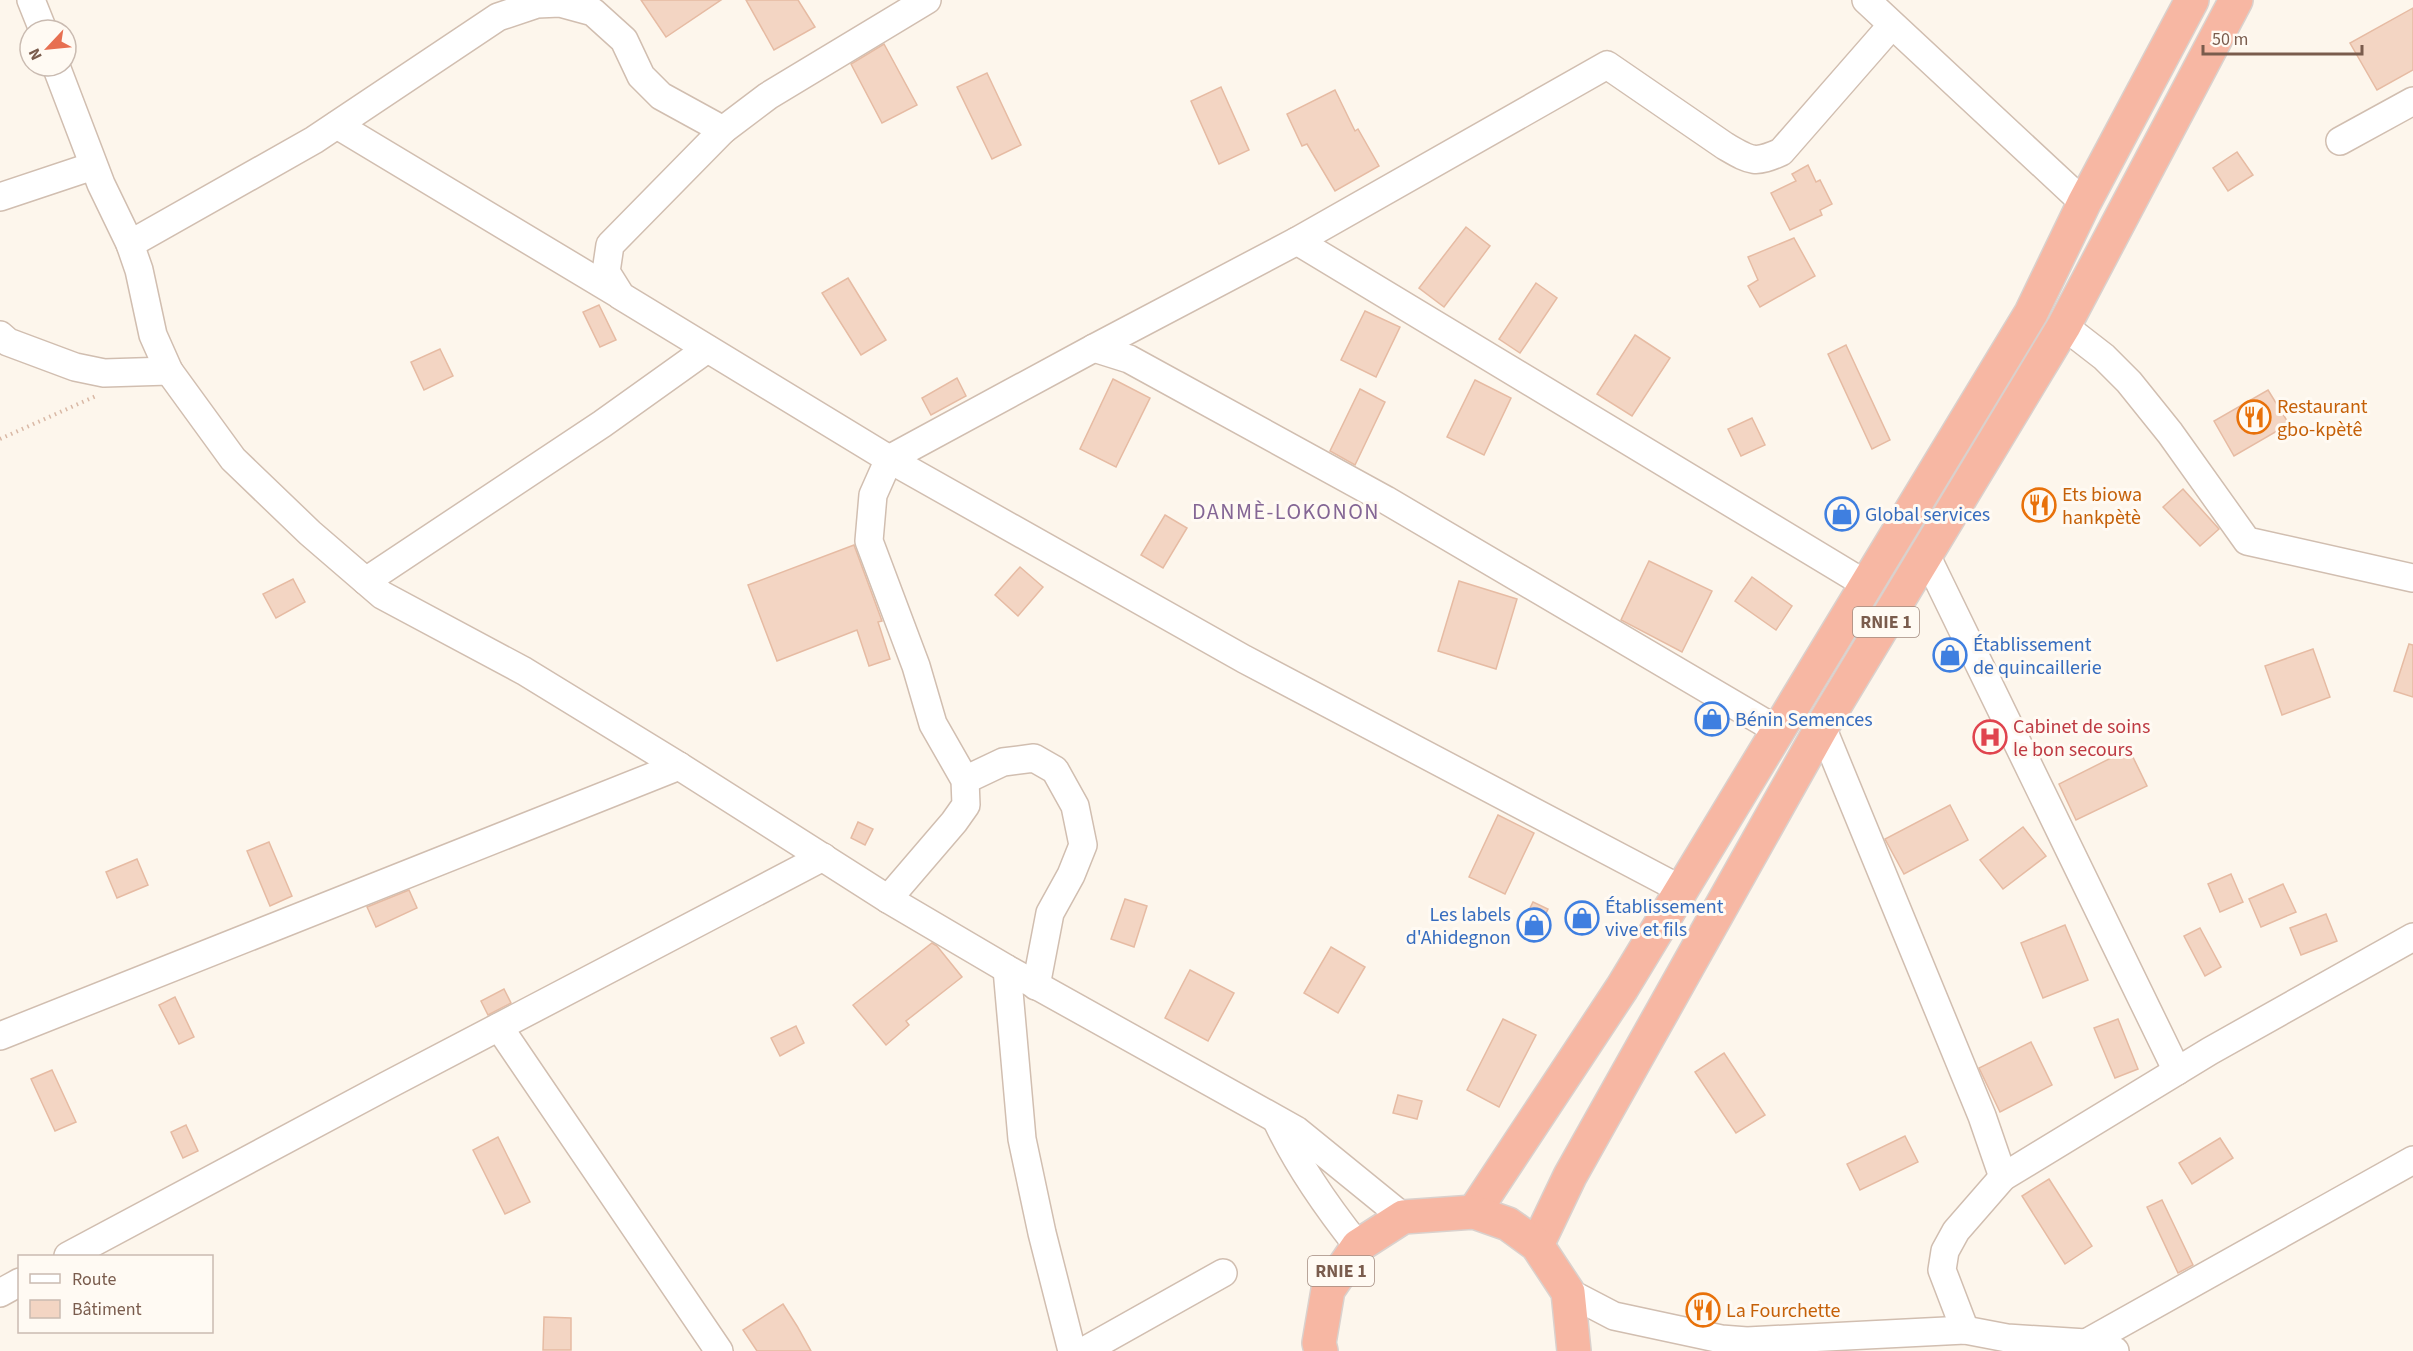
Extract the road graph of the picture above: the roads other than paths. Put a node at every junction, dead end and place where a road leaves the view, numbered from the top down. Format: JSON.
{"nodes":[{"id":1,"x":31,"y":0,"type":"edge"},
{"id":2,"x":927,"y":0,"type":"edge"},
{"id":3,"x":1866,"y":0,"type":"edge"},
{"id":4,"x":2192,"y":0,"type":"edge"},
{"id":5,"x":2256,"y":0,"type":"edge"},
{"id":6,"x":562,"y":2,"type":"edge"},
{"id":7,"x":2231,"y":9,"type":"edge"},
{"id":8,"x":38,"y":18,"type":"edge"},
{"id":9,"x":1892,"y":25,"type":"junction"},
{"id":10,"x":60,"y":78,"type":"edge"},
{"id":11,"x":2413,"y":101,"type":"edge"},
{"id":12,"x":337,"y":125,"type":"junction"},
{"id":13,"x":723,"y":130,"type":"junction"},
{"id":14,"x":2340,"y":141,"type":"dead end"},
{"id":15,"x":93,"y":166,"type":"junction"},
{"id":16,"x":0,"y":197,"type":"edge"},
{"id":17,"x":2084,"y":203,"type":"junction"},
{"id":18,"x":1298,"y":241,"type":"junction"},
{"id":19,"x":130,"y":244,"type":"junction"},
{"id":20,"x":621,"y":296,"type":"junction"},
{"id":21,"x":2064,"y":326,"type":"junction"},
{"id":22,"x":0,"y":334,"type":"edge"},
{"id":23,"x":1094,"y":348,"type":"junction"},
{"id":24,"x":708,"y":349,"type":"junction"},
{"id":25,"x":169,"y":371,"type":"junction"},
{"id":26,"x":889,"y":459,"type":"junction"},
{"id":27,"x":1926,"y":555,"type":"junction"},
{"id":28,"x":2413,"y":578,"type":"edge"},
{"id":29,"x":366,"y":581,"type":"junction"},
{"id":30,"x":1867,"y":585,"type":"junction"},
{"id":31,"x":1822,"y":727,"type":"junction"},
{"id":32,"x":1777,"y":730,"type":"junction"},
{"id":33,"x":679,"y":765,"type":"junction"},
{"id":34,"x":965,"y":780,"type":"junction"},
{"id":35,"x":823,"y":857,"type":"junction"},
{"id":36,"x":1683,"y":890,"type":"junction"},
{"id":37,"x":888,"y":899,"type":"junction"},
{"id":38,"x":2413,"y":937,"type":"edge"},
{"id":39,"x":1007,"y":969,"type":"junction"},
{"id":40,"x":1036,"y":986,"type":"junction"},
{"id":41,"x":499,"y":1027,"type":"junction"},
{"id":42,"x":0,"y":1036,"type":"edge"},
{"id":43,"x":2177,"y":1071,"type":"junction"},
{"id":44,"x":1277,"y":1121,"type":"junction"},
{"id":45,"x":2413,"y":1160,"type":"edge"},
{"id":46,"x":2003,"y":1177,"type":"junction"},
{"id":47,"x":1474,"y":1212,"type":"junction"},
{"id":48,"x":1403,"y":1217,"type":"junction"},
{"id":49,"x":1537,"y":1245,"type":"junction"},
{"id":50,"x":1358,"y":1246,"type":"junction"},
{"id":51,"x":72,"y":1255,"type":"edge"},
{"id":52,"x":1223,"y":1273,"type":"dead end"},
{"id":53,"x":18,"y":1283,"type":"edge"},
{"id":54,"x":1568,"y":1292,"type":"junction"},
{"id":55,"x":0,"y":1293,"type":"edge"},
{"id":56,"x":1965,"y":1330,"type":"junction"},
{"id":57,"x":1721,"y":1339,"type":"junction"},
{"id":58,"x":1931,"y":1341,"type":"edge"},
{"id":59,"x":2086,"y":1343,"type":"junction"},
{"id":60,"x":719,"y":1351,"type":"edge"},
{"id":61,"x":1072,"y":1351,"type":"edge"},
{"id":62,"x":1084,"y":1351,"type":"edge"},
{"id":63,"x":1321,"y":1351,"type":"edge"},
{"id":64,"x":1574,"y":1351,"type":"edge"},
{"id":65,"x":1690,"y":1351,"type":"edge"},
{"id":66,"x":2115,"y":1351,"type":"edge"}],
"edges":[{"from":1,"to":8,"type":"street"},
{"from":2,"to":13,"type":"street"},
{"from":3,"to":9,"type":"street"},
{"from":4,"to":17,"type":"highway","number":"RNIE 1"},
{"from":5,"to":7,"type":"street"},
{"from":6,"to":12,"type":"street"},
{"from":6,"to":13,"type":"street"},
{"from":7,"to":21,"type":"highway","number":"RNIE 1"},
{"from":9,"to":17,"type":"street"},
{"from":9,"to":18,"type":"street"},
{"from":10,"to":15,"type":"street"},
{"from":11,"to":14,"type":"street"},
{"from":12,"to":19,"type":"street"},
{"from":12,"to":20,"type":"street"},
{"from":13,"to":20,"type":"street"},
{"from":15,"to":16,"type":"street"},
{"from":15,"to":19,"type":"street"},
{"from":17,"to":30,"type":"highway","number":"RNIE 1"},
{"from":18,"to":23,"type":"street"},
{"from":18,"to":30,"type":"street"},
{"from":19,"to":25,"type":"street"},
{"from":20,"to":24,"type":"street"},
{"from":21,"to":27,"type":"highway","number":"RNIE 1"},
{"from":21,"to":28,"type":"street"},
{"from":22,"to":25,"type":"street"},
{"from":23,"to":26,"type":"street"},
{"from":23,"to":32,"type":"street"},
{"from":24,"to":26,"type":"street"},
{"from":24,"to":29,"type":"street"},
{"from":25,"to":29,"type":"street"},
{"from":26,"to":34,"type":"street"},
{"from":26,"to":36,"type":"street"},
{"from":27,"to":31,"type":"highway","number":"RNIE 1"},
{"from":27,"to":43,"type":"street"},
{"from":29,"to":33,"type":"street"},
{"from":30,"to":32,"type":"highway","number":"RNIE 1"},
{"from":31,"to":46,"type":"street"},
{"from":31,"to":49,"type":"highway","number":"RNIE 1"},
{"from":32,"to":36,"type":"highway","number":"RNIE 1"},
{"from":33,"to":35,"type":"street"},
{"from":33,"to":42,"type":"street"},
{"from":34,"to":37,"type":"street"},
{"from":34,"to":40,"type":"street"},
{"from":35,"to":37,"type":"street"},
{"from":35,"to":41,"type":"street"},
{"from":36,"to":47,"type":"highway","number":"RNIE 1"},
{"from":37,"to":39,"type":"street"},
{"from":38,"to":43,"type":"street"},
{"from":39,"to":40,"type":"street"},
{"from":39,"to":61,"type":"street"},
{"from":40,"to":44,"type":"street"},
{"from":41,"to":51,"type":"street"},
{"from":41,"to":60,"type":"street"},
{"from":43,"to":46,"type":"street"},
{"from":44,"to":48,"type":"street"},
{"from":44,"to":50,"type":"street"},
{"from":45,"to":59,"type":"street"},
{"from":46,"to":56,"type":"street"},
{"from":47,"to":48,"type":"highway","number":"RNIE 1"},
{"from":47,"to":49,"type":"highway","number":"RNIE 1"},
{"from":48,"to":50,"type":"highway","number":"RNIE 1"},
{"from":49,"to":54,"type":"highway","number":"RNIE 1"},
{"from":50,"to":63,"type":"highway","number":"RNIE 1"},
{"from":52,"to":62,"type":"street"},
{"from":53,"to":55,"type":"street"},
{"from":54,"to":57,"type":"street"},
{"from":54,"to":64,"type":"highway","number":"RNIE 1"},
{"from":56,"to":58,"type":"street"},
{"from":56,"to":59,"type":"street"},
{"from":57,"to":58,"type":"street"},
{"from":57,"to":65,"type":"street"},
{"from":59,"to":66,"type":"street"}]}
